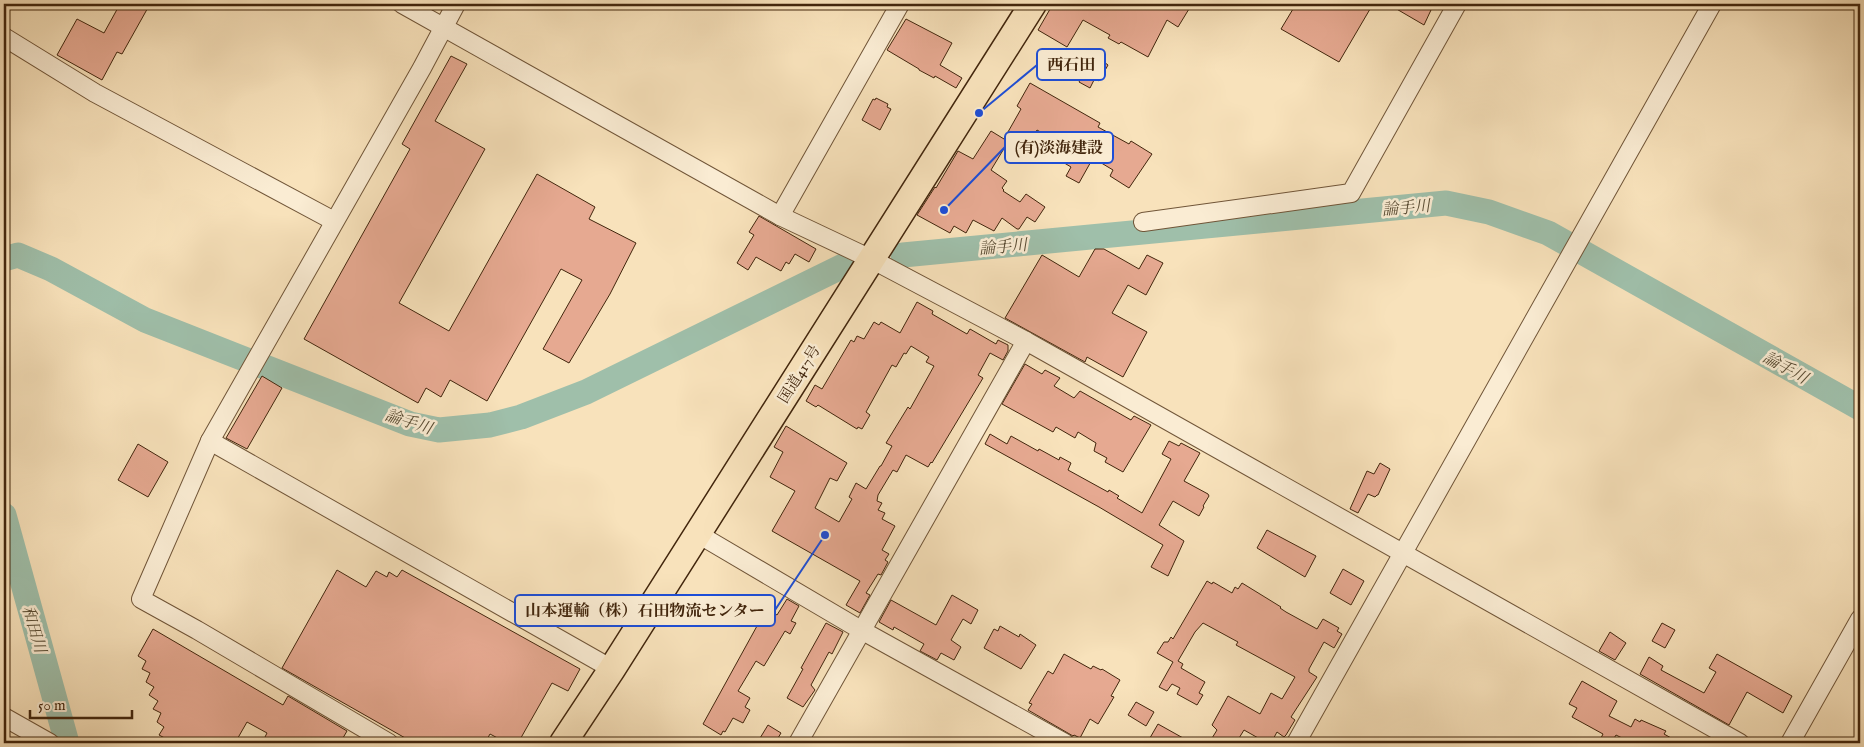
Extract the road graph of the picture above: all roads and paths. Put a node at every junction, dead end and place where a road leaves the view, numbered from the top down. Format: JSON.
{"nodes":[{"id":1,"x":402,"y":4,"type":"edge"},
{"id":2,"x":456,"y":4,"type":"edge"},
{"id":3,"x":900,"y":4,"type":"edge"},
{"id":4,"x":1033,"y":4,"type":"edge"},
{"id":5,"x":1458,"y":4,"type":"edge"},
{"id":6,"x":1712,"y":4,"type":"edge"},
{"id":7,"x":443,"y":27,"type":"junction"},
{"id":8,"x":4,"y":37,"type":"edge"},
{"id":9,"x":780,"y":216,"type":"junction"},
{"id":10,"x":334,"y":221,"type":"junction"},
{"id":11,"x":1143,"y":222,"type":"dead end"},
{"id":12,"x":871,"y":259,"type":"junction"},
{"id":13,"x":1026,"y":341,"type":"junction"},
{"id":14,"x":210,"y":441,"type":"junction"},
{"id":15,"x":698,"y":534,"type":"junction"},
{"id":16,"x":1402,"y":554,"type":"junction"},
{"id":17,"x":1860,"y":620,"type":"edge"},
{"id":18,"x":861,"y":630,"type":"junction"},
{"id":19,"x":612,"y":669,"type":"junction"},
{"id":20,"x":8,"y":719,"type":"edge"},
{"id":21,"x":50,"y":743,"type":"edge"},
{"id":22,"x":389,"y":743,"type":"edge"},
{"id":23,"x":563,"y":743,"type":"edge"},
{"id":24,"x":798,"y":743,"type":"edge"},
{"id":25,"x":1065,"y":743,"type":"edge"},
{"id":26,"x":1296,"y":743,"type":"edge"},
{"id":27,"x":1740,"y":743,"type":"edge"},
{"id":28,"x":1790,"y":743,"type":"edge"}],
"edges":[{"from":1,"to":7,"type":"street"},
{"from":2,"to":7,"type":"street"},
{"from":3,"to":9,"type":"street"},
{"from":4,"to":12,"type":"highway","name":"国道417号"},
{"from":5,"to":11,"type":"street"},
{"from":6,"to":16,"type":"street"},
{"from":7,"to":9,"type":"street"},
{"from":7,"to":10,"type":"street"},
{"from":8,"to":10,"type":"street"},
{"from":9,"to":12,"type":"street"},
{"from":10,"to":14,"type":"street"},
{"from":12,"to":13,"type":"street"},
{"from":12,"to":15,"type":"highway","name":"国道417号"},
{"from":13,"to":16,"type":"street"},
{"from":13,"to":18,"type":"street"},
{"from":14,"to":19,"type":"street"},
{"from":14,"to":22,"type":"street"},
{"from":15,"to":18,"type":"street"},
{"from":15,"to":19,"type":"highway","name":"国道417号"},
{"from":16,"to":26,"type":"street"},
{"from":16,"to":27,"type":"street"},
{"from":17,"to":28,"type":"street"},
{"from":18,"to":24,"type":"street"},
{"from":18,"to":25,"type":"street"},
{"from":19,"to":23,"type":"highway","name":"国道417号"},
{"from":20,"to":21,"type":"street"}]}
